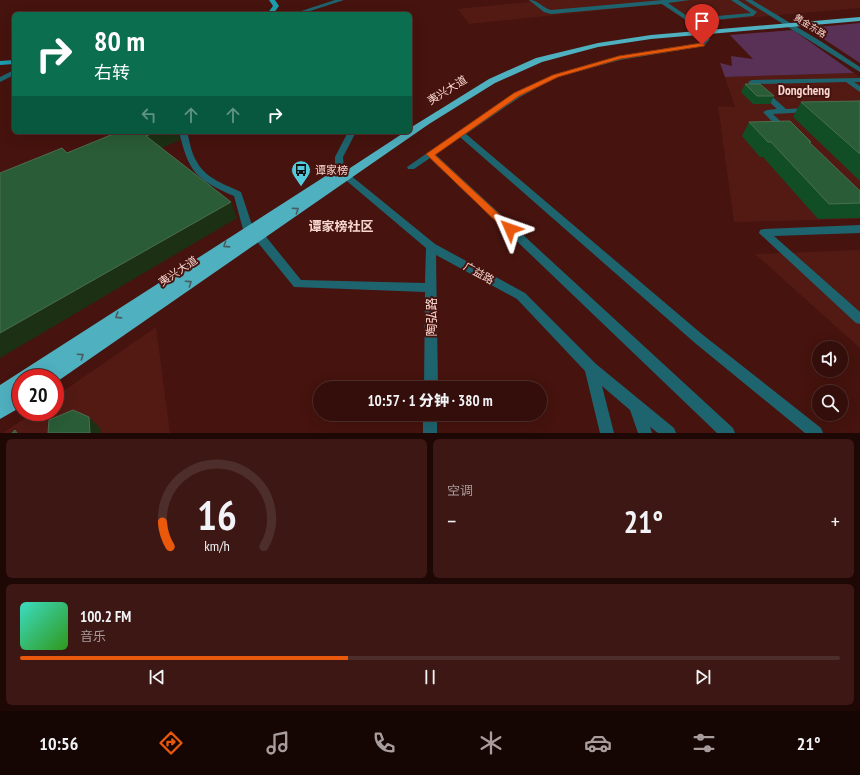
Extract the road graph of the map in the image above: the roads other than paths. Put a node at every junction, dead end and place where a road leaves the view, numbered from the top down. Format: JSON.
{"nodes":[{"id":1,"x":272,"y":0,"type":"edge"},
{"id":2,"x":341,"y":0,"type":"edge"},
{"id":3,"x":532,"y":0,"type":"edge"},
{"id":4,"x":687,"y":0,"type":"edge"},
{"id":5,"x":734,"y":0,"type":"edge"},
{"id":6,"x":748,"y":0,"type":"edge"},
{"id":7,"x":644,"y":2,"type":"edge"},
{"id":8,"x":663,"y":2,"type":"junction"},
{"id":9,"x":272,"y":12,"type":"edge"},
{"id":10,"x":302,"y":12,"type":"edge"},
{"id":11,"x":860,"y":18,"type":"edge"},
{"id":12,"x":789,"y":24,"type":"junction"},
{"id":13,"x":698,"y":33,"type":"junction"},
{"id":14,"x":12,"y":62,"type":"edge"},
{"id":15,"x":0,"y":63,"type":"edge"},
{"id":16,"x":860,"y":70,"type":"edge"},
{"id":17,"x":12,"y":73,"type":"edge"},
{"id":18,"x":0,"y":80,"type":"edge"},
{"id":19,"x":847,"y":80,"type":"junction"},
{"id":20,"x":860,"y":80,"type":"edge"},
{"id":21,"x":860,"y":90,"type":"edge"},
{"id":22,"x":822,"y":110,"type":"edge"},
{"id":23,"x":784,"y":111,"type":"junction"},
{"id":24,"x":412,"y":124,"type":"edge"},
{"id":25,"x":412,"y":131,"type":"edge"},
{"id":26,"x":184,"y":134,"type":"edge"},
{"id":27,"x":351,"y":134,"type":"edge"},
{"id":28,"x":397,"y":134,"type":"edge"},
{"id":29,"x":407,"y":134,"type":"edge"},
{"id":30,"x":461,"y":134,"type":"junction"},
{"id":31,"x":794,"y":139,"type":"edge"},
{"id":32,"x":430,"y":154,"type":"junction"},
{"id":33,"x":411,"y":167,"type":"dead end"},
{"id":34,"x":344,"y":173,"type":"junction"},
{"id":35,"x":860,"y":230,"type":"edge"},
{"id":36,"x":254,"y":233,"type":"junction"},
{"id":37,"x":432,"y":247,"type":"junction"},
{"id":38,"x":431,"y":288,"type":"junction"},
{"id":39,"x":860,"y":319,"type":"edge"},
{"id":40,"x":592,"y":368,"type":"junction"},
{"id":41,"x":38,"y":369,"type":"edge"},
{"id":42,"x":62,"y":369,"type":"edge"},
{"id":43,"x":431,"y":381,"type":"edge"},
{"id":44,"x":12,"y":386,"type":"edge"},
{"id":45,"x":0,"y":394,"type":"edge"},
{"id":46,"x":12,"y":403,"type":"edge"},
{"id":47,"x":636,"y":405,"type":"junction"},
{"id":48,"x":0,"y":411,"type":"edge"},
{"id":49,"x":430,"y":421,"type":"edge"},
{"id":50,"x":430,"y":433,"type":"edge"},
{"id":51,"x":607,"y":433,"type":"edge"},
{"id":52,"x":645,"y":433,"type":"edge"},
{"id":53,"x":669,"y":433,"type":"edge"},
{"id":54,"x":728,"y":433,"type":"edge"},
{"id":55,"x":816,"y":433,"type":"edge"}],
"edges":[{"from":1,"to":9,"type":"main road"},
{"from":2,"to":10,"type":"street"},
{"from":3,"to":7,"type":"street"},
{"from":4,"to":8,"type":"street"},
{"from":5,"to":8,"type":"street"},
{"from":6,"to":12,"type":"street","name":"黄金东路"},
{"from":7,"to":8,"type":"street"},
{"from":11,"to":12,"type":"highway","name":"夷兴大道"},
{"from":12,"to":13,"type":"highway","name":"夷兴大道"},
{"from":12,"to":16,"type":"street","name":"黄金东路"},
{"from":12,"to":24,"type":"highway","name":"夷兴大道"},
{"from":13,"to":25,"type":"highway","name":"夷兴大道"},
{"from":13,"to":30,"type":"street"},
{"from":14,"to":15,"type":"main road"},
{"from":17,"to":18,"type":"street"},
{"from":19,"to":20,"type":"street"},
{"from":19,"to":21,"type":"street"},
{"from":19,"to":23,"type":"street"},
{"from":22,"to":23,"type":"street"},
{"from":23,"to":31,"type":"street"},
{"from":26,"to":36,"type":"street"},
{"from":27,"to":34,"type":"street"},
{"from":28,"to":34,"type":"highway","name":"夷兴大道"},
{"from":29,"to":34,"type":"highway","name":"夷兴大道"},
{"from":30,"to":32,"type":"street"},
{"from":30,"to":55,"type":"street"},
{"from":32,"to":33,"type":"street"},
{"from":32,"to":54,"type":"street"},
{"from":34,"to":36,"type":"highway","name":"夷兴大道"},
{"from":34,"to":37,"type":"street","name":"广益路"},
{"from":35,"to":39,"type":"street"},
{"from":36,"to":38,"type":"street"},
{"from":36,"to":41,"type":"highway","name":"夷兴大道","one_way":true},
{"from":42,"to":36,"type":"highway","name":"夷兴大道","one_way":true},
{"from":37,"to":38,"type":"street","name":"陶弘路"},
{"from":37,"to":40,"type":"street","name":"广益路"},
{"from":38,"to":43,"type":"street","name":"陶弘路"},
{"from":40,"to":47,"type":"street","name":"广益路"},
{"from":40,"to":51,"type":"street"},
{"from":44,"to":45,"type":"highway"},
{"from":46,"to":48,"type":"highway"},
{"from":47,"to":52,"type":"street"},
{"from":47,"to":53,"type":"street","name":"广益路"},
{"from":49,"to":50,"type":"street"}]}
